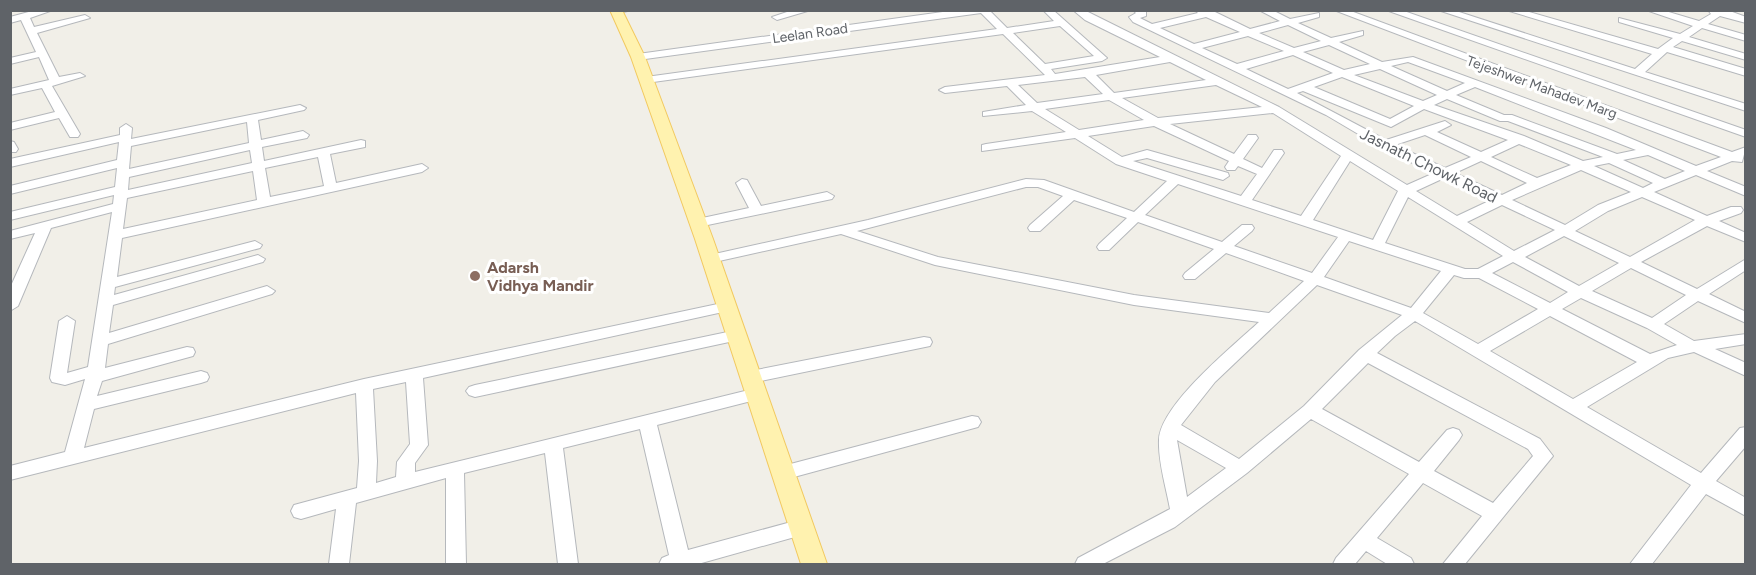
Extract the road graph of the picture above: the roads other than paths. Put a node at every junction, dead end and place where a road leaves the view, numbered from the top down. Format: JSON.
{"nodes":[{"id":1,"x":49,"y":10,"type":"edge"},
{"id":2,"x":923,"y":10,"type":"edge"},
{"id":3,"x":983,"y":10,"type":"edge"},
{"id":4,"x":1047,"y":10,"type":"edge"},
{"id":5,"x":1077,"y":10,"type":"edge"},
{"id":6,"x":1137,"y":10,"type":"edge"},
{"id":7,"x":1219,"y":10,"type":"edge"},
{"id":8,"x":1263,"y":10,"type":"edge"},
{"id":9,"x":1338,"y":10,"type":"edge"},
{"id":10,"x":1390,"y":10,"type":"edge"},
{"id":11,"x":1442,"y":10,"type":"edge"},
{"id":12,"x":1510,"y":10,"type":"edge"},
{"id":13,"x":1549,"y":10,"type":"edge"},
{"id":14,"x":1650,"y":10,"type":"edge"},
{"id":15,"x":621,"y":11,"type":"edge"},
{"id":16,"x":1717,"y":11,"type":"edge"},
{"id":17,"x":1202,"y":12,"type":"edge"},
{"id":18,"x":1316,"y":15,"type":"dead end"},
{"id":19,"x":24,"y":16,"type":"junction"},
{"id":20,"x":777,"y":17,"type":"dead end"},
{"id":21,"x":935,"y":17,"type":"junction"},
{"id":22,"x":85,"y":18,"type":"dead end"},
{"id":23,"x":816,"y":18,"type":"edge"},
{"id":24,"x":10,"y":20,"type":"edge"},
{"id":25,"x":1622,"y":20,"type":"dead end"},
{"id":26,"x":1746,"y":20,"type":"edge"},
{"id":27,"x":1288,"y":22,"type":"junction"},
{"id":28,"x":1062,"y":23,"type":"junction"},
{"id":29,"x":876,"y":24,"type":"junction"},
{"id":30,"x":1564,"y":26,"type":"junction"},
{"id":31,"x":1702,"y":26,"type":"junction"},
{"id":32,"x":1150,"y":27,"type":"junction"},
{"id":33,"x":1002,"y":30,"type":"junction"},
{"id":34,"x":31,"y":31,"type":"junction"},
{"id":35,"x":1247,"y":32,"type":"junction"},
{"id":36,"x":1360,"y":33,"type":"dead end"},
{"id":37,"x":1683,"y":38,"type":"junction"},
{"id":38,"x":1746,"y":38,"type":"edge"},
{"id":39,"x":1330,"y":42,"type":"junction"},
{"id":40,"x":895,"y":46,"type":"junction"},
{"id":41,"x":785,"y":49,"type":"junction"},
{"id":42,"x":1196,"y":49,"type":"junction"},
{"id":43,"x":1662,"y":51,"type":"junction"},
{"id":44,"x":1293,"y":52,"type":"junction"},
{"id":45,"x":43,"y":53,"type":"junction"},
{"id":46,"x":638,"y":57,"type":"junction"},
{"id":47,"x":1746,"y":57,"type":"edge"},
{"id":48,"x":1170,"y":59,"type":"junction"},
{"id":49,"x":10,"y":61,"type":"edge"},
{"id":50,"x":1378,"y":65,"type":"junction"},
{"id":51,"x":1241,"y":71,"type":"junction"},
{"id":52,"x":1048,"y":72,"type":"junction"},
{"id":53,"x":1638,"y":72,"type":"junction"},
{"id":54,"x":1088,"y":73,"type":"junction"},
{"id":55,"x":1746,"y":73,"type":"edge"},
{"id":56,"x":1341,"y":74,"type":"junction"},
{"id":57,"x":80,"y":76,"type":"dead end"},
{"id":58,"x":646,"y":80,"type":"junction"},
{"id":59,"x":1218,"y":81,"type":"junction"},
{"id":60,"x":1009,"y":82,"type":"junction"},
{"id":61,"x":51,"y":83,"type":"junction"},
{"id":62,"x":1474,"y":83,"type":"junction"},
{"id":63,"x":1303,"y":87,"type":"junction"},
{"id":64,"x":945,"y":90,"type":"dead end"},
{"id":65,"x":10,"y":93,"type":"edge"},
{"id":66,"x":1287,"y":93,"type":"junction"},
{"id":67,"x":1447,"y":96,"type":"junction"},
{"id":68,"x":1112,"y":97,"type":"junction"},
{"id":69,"x":1533,"y":104,"type":"junction"},
{"id":70,"x":1422,"y":106,"type":"junction"},
{"id":71,"x":300,"y":108,"type":"dead end"},
{"id":72,"x":1035,"y":108,"type":"junction"},
{"id":73,"x":1746,"y":108,"type":"edge"},
{"id":74,"x":1275,"y":109,"type":"junction"},
{"id":75,"x":1361,"y":111,"type":"junction"},
{"id":76,"x":63,"y":113,"type":"junction"},
{"id":77,"x":987,"y":114,"type":"dead end"},
{"id":78,"x":252,"y":118,"type":"junction"},
{"id":79,"x":1506,"y":118,"type":"junction"},
{"id":80,"x":1338,"y":119,"type":"junction"},
{"id":81,"x":1156,"y":122,"type":"junction"},
{"id":82,"x":1445,"y":125,"type":"dead end"},
{"id":83,"x":10,"y":127,"type":"edge"},
{"id":84,"x":1493,"y":130,"type":"junction"},
{"id":85,"x":1426,"y":131,"type":"junction"},
{"id":86,"x":74,"y":134,"type":"dead end"},
{"id":87,"x":1077,"y":134,"type":"junction"},
{"id":88,"x":1746,"y":134,"type":"edge"},
{"id":89,"x":303,"y":135,"type":"dead end"},
{"id":90,"x":126,"y":136,"type":"junction"},
{"id":91,"x":1251,"y":138,"type":"dead end"},
{"id":92,"x":1520,"y":139,"type":"junction"},
{"id":93,"x":361,"y":144,"type":"dead end"},
{"id":94,"x":1386,"y":144,"type":"junction"},
{"id":95,"x":255,"y":146,"type":"junction"},
{"id":96,"x":986,"y":148,"type":"dead end"},
{"id":97,"x":1648,"y":151,"type":"junction"},
{"id":98,"x":1746,"y":151,"type":"edge"},
{"id":99,"x":323,"y":152,"type":"junction"},
{"id":100,"x":1278,"y":153,"type":"dead end"},
{"id":101,"x":1348,"y":155,"type":"junction"},
{"id":102,"x":1479,"y":156,"type":"junction"},
{"id":103,"x":1733,"y":157,"type":"junction"},
{"id":104,"x":1615,"y":159,"type":"junction"},
{"id":105,"x":1238,"y":160,"type":"junction"},
{"id":106,"x":1120,"y":161,"type":"junction"},
{"id":107,"x":1746,"y":162,"type":"edge"},
{"id":108,"x":10,"y":163,"type":"edge"},
{"id":109,"x":1582,"y":165,"type":"junction"},
{"id":110,"x":258,"y":166,"type":"junction"},
{"id":111,"x":422,"y":168,"type":"dead end"},
{"id":112,"x":1257,"y":170,"type":"dead end"},
{"id":113,"x":1696,"y":172,"type":"junction"},
{"id":114,"x":1443,"y":173,"type":"junction"},
{"id":115,"x":1223,"y":176,"type":"junction"},
{"id":116,"x":1175,"y":180,"type":"junction"},
{"id":117,"x":742,"y":183,"type":"dead end"},
{"id":118,"x":1537,"y":183,"type":"junction"},
{"id":119,"x":1665,"y":184,"type":"junction"},
{"id":120,"x":122,"y":185,"type":"junction"},
{"id":121,"x":331,"y":187,"type":"junction"},
{"id":122,"x":10,"y":190,"type":"edge"},
{"id":123,"x":1405,"y":191,"type":"junction"},
{"id":124,"x":1211,"y":192,"type":"junction"},
{"id":125,"x":1746,"y":192,"type":"edge"},
{"id":126,"x":1643,"y":193,"type":"junction"},
{"id":127,"x":1072,"y":195,"type":"junction"},
{"id":128,"x":827,"y":196,"type":"dead end"},
{"id":129,"x":1502,"y":200,"type":"junction"},
{"id":130,"x":264,"y":202,"type":"junction"},
{"id":131,"x":1244,"y":202,"type":"junction"},
{"id":132,"x":1736,"y":210,"type":"dead end"},
{"id":133,"x":757,"y":211,"type":"junction"},
{"id":134,"x":10,"y":216,"type":"edge"},
{"id":135,"x":1135,"y":217,"type":"junction"},
{"id":136,"x":1305,"y":221,"type":"junction"},
{"id":137,"x":1707,"y":221,"type":"junction"},
{"id":138,"x":1456,"y":222,"type":"junction"},
{"id":139,"x":698,"y":223,"type":"junction"},
{"id":140,"x":45,"y":226,"type":"junction"},
{"id":141,"x":1035,"y":228,"type":"dead end"},
{"id":142,"x":1247,"y":228,"type":"dead end"},
{"id":143,"x":841,"y":230,"type":"junction"},
{"id":144,"x":1347,"y":234,"type":"junction"},
{"id":145,"x":10,"y":235,"type":"edge"},
{"id":146,"x":116,"y":235,"type":"junction"},
{"id":147,"x":1746,"y":238,"type":"edge"},
{"id":148,"x":1378,"y":244,"type":"junction"},
{"id":149,"x":1104,"y":247,"type":"dead end"},
{"id":150,"x":1223,"y":248,"type":"junction"},
{"id":151,"x":1516,"y":257,"type":"junction"},
{"id":152,"x":710,"y":259,"type":"junction"},
{"id":153,"x":1631,"y":263,"type":"junction"},
{"id":154,"x":1745,"y":265,"type":"edge"},
{"id":155,"x":1451,"y":269,"type":"junction"},
{"id":156,"x":18,"y":273,"type":"edge"},
{"id":157,"x":1481,"y":273,"type":"junction"},
{"id":158,"x":1190,"y":276,"type":"dead end"},
{"id":159,"x":1315,"y":279,"type":"junction"},
{"id":160,"x":109,"y":284,"type":"junction"},
{"id":161,"x":267,"y":291,"type":"dead end"},
{"id":162,"x":1580,"y":292,"type":"junction"},
{"id":163,"x":1699,"y":295,"type":"junction"},
{"id":164,"x":107,"y":302,"type":"junction"},
{"id":165,"x":10,"y":306,"type":"edge"},
{"id":166,"x":727,"y":308,"type":"junction"},
{"id":167,"x":1550,"y":309,"type":"junction"},
{"id":168,"x":1414,"y":314,"type":"junction"},
{"id":169,"x":1746,"y":318,"type":"edge"},
{"id":170,"x":1274,"y":319,"type":"junction"},
{"id":171,"x":67,"y":321,"type":"dead end"},
{"id":172,"x":1653,"y":324,"type":"junction"},
{"id":173,"x":736,"y":335,"type":"junction"},
{"id":174,"x":1746,"y":339,"type":"edge"},
{"id":175,"x":101,"y":341,"type":"junction"},
{"id":176,"x":924,"y":342,"type":"dead end"},
{"id":177,"x":1694,"y":346,"type":"junction"},
{"id":178,"x":1478,"y":351,"type":"junction"},
{"id":179,"x":187,"y":352,"type":"dead end"},
{"id":180,"x":1365,"y":354,"type":"junction"},
{"id":181,"x":1649,"y":361,"type":"junction"},
{"id":182,"x":1746,"y":370,"type":"edge"},
{"id":183,"x":95,"y":373,"type":"junction"},
{"id":184,"x":414,"y":374,"type":"junction"},
{"id":185,"x":201,"y":377,"type":"dead end"},
{"id":186,"x":364,"y":385,"type":"junction"},
{"id":187,"x":754,"y":386,"type":"junction"},
{"id":188,"x":475,"y":391,"type":"dead end"},
{"id":189,"x":87,"y":405,"type":"junction"},
{"id":190,"x":1573,"y":407,"type":"junction"},
{"id":191,"x":1310,"y":410,"type":"junction"},
{"id":192,"x":647,"y":421,"type":"junction"},
{"id":193,"x":972,"y":422,"type":"dead end"},
{"id":194,"x":1170,"y":427,"type":"junction"},
{"id":195,"x":1746,"y":433,"type":"edge"},
{"id":196,"x":1453,"y":435,"type":"dead end"},
{"id":197,"x":553,"y":444,"type":"junction"},
{"id":198,"x":73,"y":455,"type":"junction"},
{"id":199,"x":455,"y":468,"type":"junction"},
{"id":200,"x":1240,"y":468,"type":"junction"},
{"id":201,"x":1419,"y":472,"type":"junction"},
{"id":202,"x":10,"y":473,"type":"edge"},
{"id":203,"x":783,"y":473,"type":"junction"},
{"id":204,"x":405,"y":482,"type":"junction"},
{"id":205,"x":1702,"y":483,"type":"junction"},
{"id":206,"x":357,"y":495,"type":"junction"},
{"id":207,"x":1746,"y":508,"type":"edge"},
{"id":208,"x":301,"y":511,"type":"dead end"},
{"id":209,"x":1180,"y":513,"type":"junction"},
{"id":210,"x":1495,"y":514,"type":"junction"},
{"id":211,"x":802,"y":527,"type":"junction"},
{"id":212,"x":1364,"y":540,"type":"junction"},
{"id":213,"x":677,"y":563,"type":"edge"},
{"id":214,"x":339,"y":564,"type":"edge"},
{"id":215,"x":456,"y":564,"type":"edge"},
{"id":216,"x":567,"y":564,"type":"edge"},
{"id":217,"x":814,"y":564,"type":"edge"},
{"id":218,"x":1085,"y":564,"type":"edge"},
{"id":219,"x":1343,"y":564,"type":"edge"},
{"id":220,"x":1404,"y":564,"type":"edge"},
{"id":221,"x":1453,"y":564,"type":"edge"},
{"id":222,"x":1640,"y":564,"type":"edge"}],
"edges":[{"from":1,"to":19,"type":"street"},
{"from":2,"to":21,"type":"street"},
{"from":3,"to":21,"type":"street","name":"Leelan Road"},
{"from":3,"to":33,"type":"street"},
{"from":4,"to":28,"type":"street"},
{"from":5,"to":48,"type":"street"},
{"from":6,"to":32,"type":"street"},
{"from":7,"to":17,"type":"street"},
{"from":8,"to":27,"type":"street"},
{"from":9,"to":103,"type":"street","name":"Tejeshwer Mahadev Marg"},
{"from":10,"to":88,"type":"street"},
{"from":11,"to":53,"type":"street"},
{"from":12,"to":30,"type":"street"},
{"from":13,"to":30,"type":"street"},
{"from":14,"to":31,"type":"street"},
{"from":15,"to":46,"type":"main road"},
{"from":16,"to":26,"type":"street"},
{"from":16,"to":31,"type":"street"},
{"from":17,"to":32,"type":"street"},
{"from":17,"to":35,"type":"street"},
{"from":18,"to":27,"type":"street"},
{"from":19,"to":24,"type":"street"},
{"from":19,"to":34,"type":"street"},
{"from":20,"to":23,"type":"street"},
{"from":21,"to":29,"type":"street","name":"Leelan Road"},
{"from":22,"to":34,"type":"street"},
{"from":23,"to":29,"type":"street","name":"Leelan Road"},
{"from":23,"to":41,"type":"street","name":"Leelan Road"},
{"from":25,"to":37,"type":"street"},
{"from":27,"to":35,"type":"street"},
{"from":27,"to":39,"type":"street"},
{"from":28,"to":33,"type":"street"},
{"from":28,"to":52,"type":"street"},
{"from":29,"to":40,"type":"street"},
{"from":30,"to":43,"type":"street"},
{"from":31,"to":37,"type":"street"},
{"from":31,"to":38,"type":"street"},
{"from":32,"to":42,"type":"street","name":"Jasnath Chowk Road"},
{"from":33,"to":40,"type":"street"},
{"from":33,"to":52,"type":"street"},
{"from":34,"to":45,"type":"street"},
{"from":35,"to":42,"type":"street"},
{"from":35,"to":44,"type":"street"},
{"from":36,"to":39,"type":"street"},
{"from":37,"to":43,"type":"street"},
{"from":37,"to":47,"type":"street"},
{"from":39,"to":44,"type":"street"},
{"from":39,"to":50,"type":"street"},
{"from":40,"to":41,"type":"street"},
{"from":41,"to":46,"type":"street","name":"Leelan Road"},
{"from":41,"to":58,"type":"street"},
{"from":42,"to":48,"type":"street"},
{"from":42,"to":51,"type":"street","name":"Jasnath Chowk Road"},
{"from":43,"to":53,"type":"street"},
{"from":43,"to":55,"type":"street"},
{"from":44,"to":51,"type":"street"},
{"from":44,"to":56,"type":"street"},
{"from":45,"to":49,"type":"street"},
{"from":45,"to":61,"type":"street"},
{"from":46,"to":58,"type":"main road"},
{"from":48,"to":54,"type":"street"},
{"from":48,"to":59,"type":"street"},
{"from":50,"to":56,"type":"street"},
{"from":50,"to":62,"type":"street"},
{"from":50,"to":67,"type":"street"},
{"from":51,"to":59,"type":"street"},
{"from":51,"to":66,"type":"street","name":"Jasnath Chowk Road"},
{"from":52,"to":54,"type":"street"},
{"from":52,"to":60,"type":"street"},
{"from":53,"to":73,"type":"street"},
{"from":54,"to":68,"type":"street"},
{"from":56,"to":63,"type":"street"},
{"from":56,"to":70,"type":"street"},
{"from":57,"to":61,"type":"street"},
{"from":58,"to":139,"type":"main road"},
{"from":59,"to":68,"type":"street"},
{"from":59,"to":74,"type":"street"},
{"from":60,"to":64,"type":"street"},
{"from":60,"to":72,"type":"street"},
{"from":61,"to":65,"type":"street"},
{"from":61,"to":76,"type":"street"},
{"from":62,"to":67,"type":"street"},
{"from":62,"to":69,"type":"street"},
{"from":63,"to":66,"type":"street"},
{"from":63,"to":75,"type":"street"},
{"from":66,"to":80,"type":"street","name":"Jasnath Chowk Road"},
{"from":67,"to":70,"type":"street"},
{"from":67,"to":79,"type":"street"},
{"from":68,"to":72,"type":"street"},
{"from":68,"to":81,"type":"street"},
{"from":69,"to":79,"type":"street"},
{"from":69,"to":97,"type":"street"},
{"from":70,"to":75,"type":"street"},
{"from":70,"to":84,"type":"street"},
{"from":71,"to":78,"type":"street"},
{"from":72,"to":77,"type":"street"},
{"from":72,"to":87,"type":"street"},
{"from":74,"to":81,"type":"street"},
{"from":74,"to":101,"type":"street"},
{"from":75,"to":80,"type":"street"},
{"from":76,"to":83,"type":"street"},
{"from":76,"to":86,"type":"street"},
{"from":78,"to":90,"type":"street"},
{"from":78,"to":95,"type":"street"},
{"from":79,"to":84,"type":"street"},
{"from":79,"to":104,"type":"street"},
{"from":80,"to":94,"type":"street","name":"Jasnath Chowk Road"},
{"from":81,"to":87,"type":"street"},
{"from":81,"to":105,"type":"street"},
{"from":82,"to":85,"type":"street"},
{"from":84,"to":92,"type":"street"},
{"from":85,"to":94,"type":"street"},
{"from":85,"to":102,"type":"street"},
{"from":87,"to":96,"type":"street"},
{"from":87,"to":106,"type":"street"},
{"from":89,"to":95,"type":"street"},
{"from":90,"to":108,"type":"street"},
{"from":90,"to":120,"type":"street"},
{"from":91,"to":105,"type":"street"},
{"from":92,"to":102,"type":"street"},
{"from":92,"to":109,"type":"street"},
{"from":93,"to":99,"type":"street"},
{"from":94,"to":114,"type":"street","name":"Jasnath Chowk Road"},
{"from":95,"to":110,"type":"street"},
{"from":95,"to":120,"type":"street"},
{"from":97,"to":104,"type":"street"},
{"from":97,"to":113,"type":"street"},
{"from":98,"to":103,"type":"street","name":"Jasnath Chowk Road"},
{"from":99,"to":110,"type":"street"},
{"from":99,"to":121,"type":"street"},
{"from":100,"to":131,"type":"street"},
{"from":101,"to":123,"type":"street"},
{"from":101,"to":136,"type":"street"},
{"from":102,"to":114,"type":"street"},
{"from":102,"to":118,"type":"street"},
{"from":103,"to":107,"type":"street","name":"Tejeshwer Mahadev Marg"},
{"from":103,"to":113,"type":"street","name":"Jasnath Chowk Road"},
{"from":104,"to":109,"type":"street"},
{"from":104,"to":119,"type":"street"},
{"from":105,"to":112,"type":"street"},
{"from":105,"to":115,"type":"street"},
{"from":106,"to":115,"type":"street"},
{"from":106,"to":116,"type":"street"},
{"from":109,"to":118,"type":"street"},
{"from":109,"to":126,"type":"street"},
{"from":110,"to":120,"type":"street"},
{"from":110,"to":130,"type":"street"},
{"from":111,"to":121,"type":"street"},
{"from":113,"to":119,"type":"street","name":"Jasnath Chowk Road"},
{"from":113,"to":125,"type":"street"},
{"from":114,"to":123,"type":"street"},
{"from":114,"to":129,"type":"street","name":"Jasnath Chowk Road"},
{"from":115,"to":124,"type":"street"},
{"from":116,"to":124,"type":"street"},
{"from":116,"to":135,"type":"street"},
{"from":117,"to":133,"type":"street"},
{"from":118,"to":129,"type":"street"},
{"from":119,"to":126,"type":"street","name":"Jasnath Chowk Road"},
{"from":120,"to":122,"type":"street"},
{"from":120,"to":134,"type":"street"},
{"from":120,"to":140,"type":"street"},
{"from":120,"to":146,"type":"street"},
{"from":121,"to":130,"type":"street"},
{"from":123,"to":138,"type":"street"},
{"from":123,"to":148,"type":"street"},
{"from":124,"to":131,"type":"street"},
{"from":126,"to":129,"type":"street","name":"Jasnath Chowk Road"},
{"from":126,"to":137,"type":"street"},
{"from":127,"to":135,"type":"street"},
{"from":127,"to":141,"type":"street"},
{"from":127,"to":143,"type":"street"},
{"from":128,"to":133,"type":"street"},
{"from":129,"to":138,"type":"street"},
{"from":130,"to":146,"type":"street"},
{"from":131,"to":136,"type":"street"},
{"from":132,"to":137,"type":"street"},
{"from":133,"to":139,"type":"street"},
{"from":135,"to":149,"type":"street"},
{"from":135,"to":150,"type":"street"},
{"from":136,"to":144,"type":"street"},
{"from":137,"to":147,"type":"street"},
{"from":137,"to":153,"type":"street"},
{"from":138,"to":151,"type":"street"},
{"from":139,"to":152,"type":"main road"},
{"from":140,"to":145,"type":"street"},
{"from":140,"to":156,"type":"street"},
{"from":142,"to":150,"type":"street"},
{"from":143,"to":152,"type":"street"},
{"from":143,"to":170,"type":"street"},
{"from":144,"to":148,"type":"street"},
{"from":144,"to":159,"type":"street"},
{"from":146,"to":160,"type":"street"},
{"from":148,"to":155,"type":"street"},
{"from":150,"to":158,"type":"street"},
{"from":150,"to":159,"type":"street"},
{"from":151,"to":153,"type":"street"},
{"from":151,"to":157,"type":"street"},
{"from":151,"to":162,"type":"street"},
{"from":152,"to":166,"type":"main road"},
{"from":153,"to":162,"type":"street"},
{"from":153,"to":163,"type":"street"},
{"from":154,"to":163,"type":"street"},
{"from":155,"to":157,"type":"street"},
{"from":155,"to":168,"type":"street"},
{"from":156,"to":165,"type":"street"},
{"from":157,"to":167,"type":"street"},
{"from":159,"to":168,"type":"street"},
{"from":159,"to":170,"type":"street"},
{"from":160,"to":164,"type":"street"},
{"from":160,"to":164,"type":"street"},
{"from":161,"to":175,"type":"street"},
{"from":162,"to":167,"type":"street"},
{"from":162,"to":172,"type":"street"},
{"from":163,"to":169,"type":"street"},
{"from":163,"to":172,"type":"street"},
{"from":164,"to":175,"type":"street"},
{"from":166,"to":173,"type":"main road"},
{"from":166,"to":184,"type":"street"},
{"from":167,"to":178,"type":"street"},
{"from":167,"to":181,"type":"street"},
{"from":168,"to":178,"type":"street"},
{"from":168,"to":180,"type":"street"},
{"from":170,"to":194,"type":"street"},
{"from":171,"to":183,"type":"street"},
{"from":172,"to":177,"type":"street"},
{"from":173,"to":187,"type":"main road"},
{"from":173,"to":188,"type":"street"},
{"from":174,"to":177,"type":"street"},
{"from":175,"to":183,"type":"street"},
{"from":176,"to":187,"type":"street"},
{"from":177,"to":181,"type":"street"},
{"from":177,"to":182,"type":"street"},
{"from":178,"to":190,"type":"street"},
{"from":179,"to":183,"type":"street"},
{"from":180,"to":191,"type":"street"},
{"from":180,"to":210,"type":"street"},
{"from":181,"to":190,"type":"street"},
{"from":183,"to":189,"type":"street"},
{"from":184,"to":186,"type":"street"},
{"from":184,"to":204,"type":"street"},
{"from":185,"to":189,"type":"street"},
{"from":186,"to":198,"type":"street"},
{"from":186,"to":206,"type":"street"},
{"from":187,"to":192,"type":"street"},
{"from":187,"to":203,"type":"main road"},
{"from":189,"to":198,"type":"street"},
{"from":190,"to":205,"type":"street"},
{"from":191,"to":200,"type":"street"},
{"from":191,"to":201,"type":"street"},
{"from":192,"to":197,"type":"street"},
{"from":192,"to":213,"type":"street"},
{"from":193,"to":203,"type":"street"},
{"from":194,"to":200,"type":"street"},
{"from":194,"to":209,"type":"street"},
{"from":195,"to":205,"type":"street"},
{"from":196,"to":201,"type":"street"},
{"from":197,"to":199,"type":"street"},
{"from":197,"to":216,"type":"street"},
{"from":198,"to":202,"type":"street"},
{"from":199,"to":204,"type":"street"},
{"from":199,"to":215,"type":"street"},
{"from":200,"to":209,"type":"street"},
{"from":201,"to":210,"type":"street"},
{"from":201,"to":212,"type":"street"},
{"from":203,"to":211,"type":"main road"},
{"from":204,"to":206,"type":"street"},
{"from":205,"to":207,"type":"street"},
{"from":205,"to":222,"type":"street"},
{"from":206,"to":208,"type":"street"},
{"from":206,"to":214,"type":"street"},
{"from":209,"to":218,"type":"street"},
{"from":210,"to":221,"type":"street"},
{"from":211,"to":213,"type":"street"},
{"from":211,"to":217,"type":"main road"},
{"from":212,"to":219,"type":"street"},
{"from":212,"to":220,"type":"street"}]}
